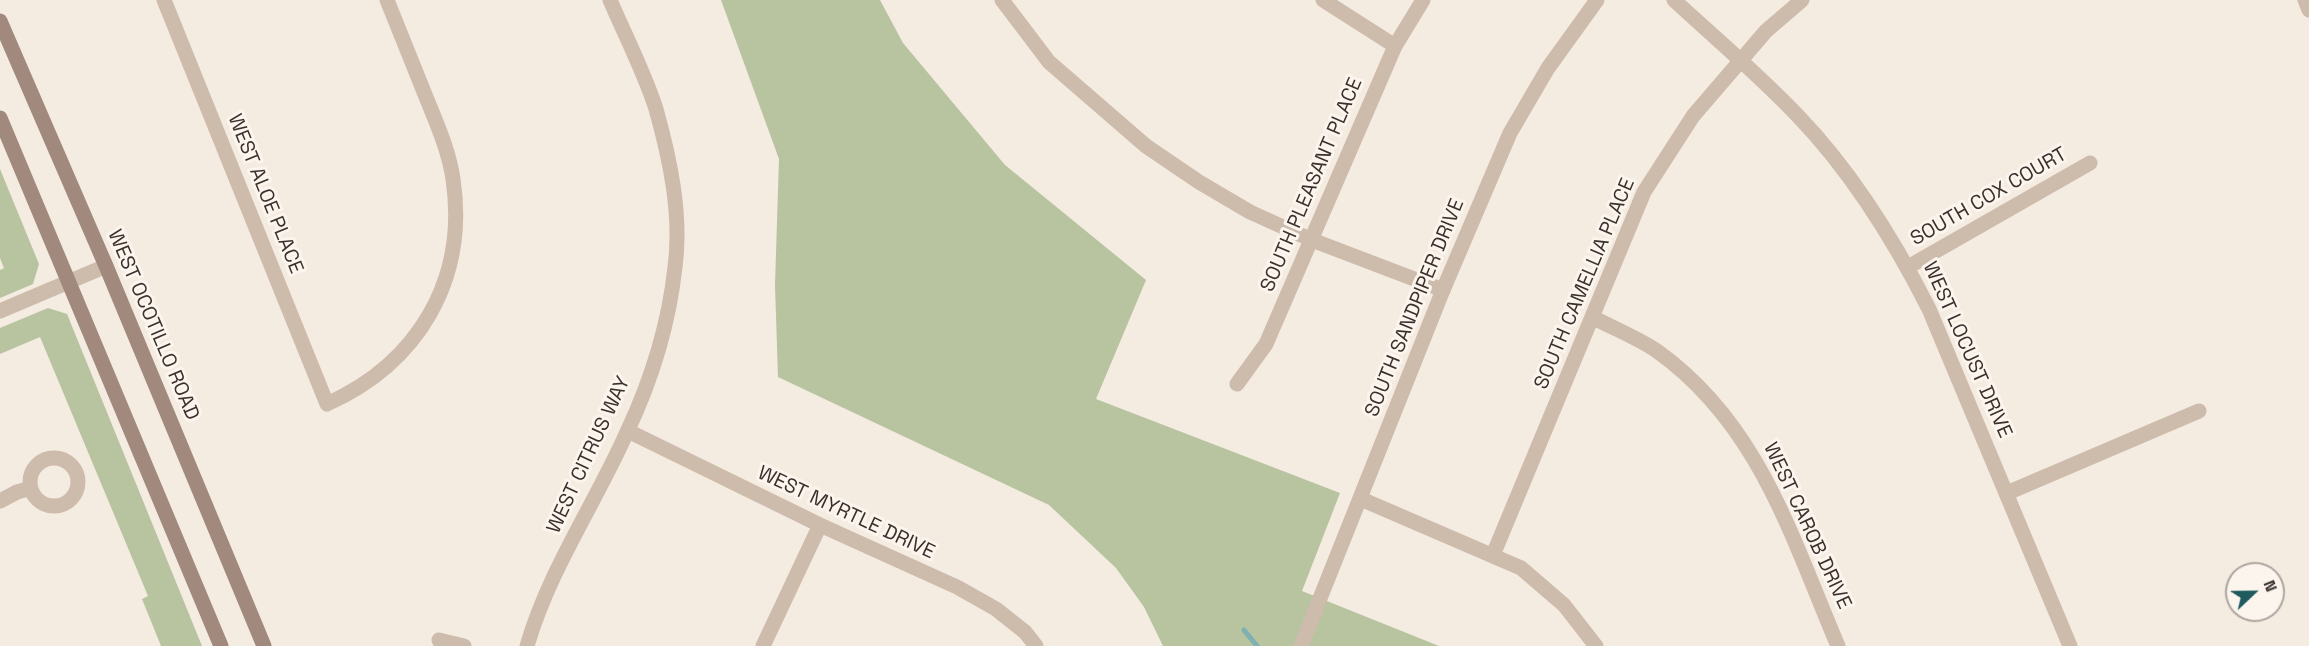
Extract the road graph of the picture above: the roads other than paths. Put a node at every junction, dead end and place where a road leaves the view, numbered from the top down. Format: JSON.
{"nodes":[{"id":1,"x":164,"y":0,"type":"edge"},
{"id":2,"x":387,"y":0,"type":"edge"},
{"id":3,"x":610,"y":0,"type":"edge"},
{"id":4,"x":1002,"y":0,"type":"edge"},
{"id":5,"x":1323,"y":0,"type":"edge"},
{"id":6,"x":1424,"y":0,"type":"edge"},
{"id":7,"x":1596,"y":0,"type":"edge"},
{"id":8,"x":1674,"y":0,"type":"edge"},
{"id":9,"x":1802,"y":0,"type":"edge"},
{"id":10,"x":2305,"y":0,"type":"edge"},
{"id":11,"x":2309,"y":10,"type":"edge"},
{"id":12,"x":0,"y":21,"type":"edge"},
{"id":13,"x":1395,"y":46,"type":"junction"},
{"id":14,"x":1740,"y":61,"type":"junction"},
{"id":15,"x":0,"y":118,"type":"edge"},
{"id":16,"x":2090,"y":163,"type":"dead end"},
{"id":17,"x":1312,"y":240,"type":"junction"},
{"id":18,"x":106,"y":266,"type":"junction"},
{"id":19,"x":1908,"y":267,"type":"junction"},
{"id":20,"x":68,"y":282,"type":"junction"},
{"id":21,"x":1443,"y":290,"type":"junction"},
{"id":22,"x":0,"y":311,"type":"edge"},
{"id":23,"x":1592,"y":317,"type":"junction"},
{"id":24,"x":1237,"y":384,"type":"dead end"},
{"id":25,"x":2199,"y":411,"type":"dead end"},
{"id":26,"x":628,"y":431,"type":"junction"},
{"id":27,"x":31,"y":488,"type":"dead end"},
{"id":28,"x":2007,"y":493,"type":"junction"},
{"id":29,"x":1361,"y":499,"type":"junction"},
{"id":30,"x":0,"y":501,"type":"edge"},
{"id":31,"x":820,"y":525,"type":"junction"},
{"id":32,"x":1493,"y":555,"type":"junction"},
{"id":33,"x":439,"y":640,"type":"dead end"},
{"id":34,"x":221,"y":646,"type":"edge"},
{"id":35,"x":264,"y":646,"type":"edge"},
{"id":36,"x":464,"y":646,"type":"edge"},
{"id":37,"x":527,"y":646,"type":"edge"},
{"id":38,"x":763,"y":646,"type":"edge"},
{"id":39,"x":1036,"y":646,"type":"edge"},
{"id":40,"x":1301,"y":646,"type":"edge"},
{"id":41,"x":1596,"y":646,"type":"edge"},
{"id":42,"x":1838,"y":646,"type":"edge"},
{"id":43,"x":2070,"y":646,"type":"edge"}],
"edges":[{"from":1,"to":2,"type":"street","name":"WEST ALOE PLACE"},
{"from":3,"to":26,"type":"street","name":"WEST CITRUS WAY"},
{"from":4,"to":17,"type":"street"},
{"from":5,"to":13,"type":"street"},
{"from":6,"to":13,"type":"street","name":"SOUTH PLEASANT PLACE"},
{"from":7,"to":21,"type":"street","name":"SOUTH SANDPIPER DRIVE"},
{"from":8,"to":14,"type":"street","name":"WEST LOCUST DRIVE"},
{"from":9,"to":14,"type":"street","name":"SOUTH CAMELLIA PLACE"},
{"from":10,"to":11,"type":"street"},
{"from":12,"to":18,"type":"main road","name":"WEST OCOTILLO ROAD"},
{"from":13,"to":17,"type":"street","name":"SOUTH PLEASANT PLACE"},
{"from":14,"to":19,"type":"street","name":"WEST LOCUST DRIVE"},
{"from":14,"to":23,"type":"street","name":"SOUTH CAMELLIA PLACE"},
{"from":15,"to":20,"type":"main road"},
{"from":16,"to":19,"type":"street","name":"SOUTH COX COURT"},
{"from":17,"to":21,"type":"street"},
{"from":17,"to":24,"type":"street","name":"SOUTH PLEASANT PLACE"},
{"from":18,"to":20,"type":"street"},
{"from":18,"to":35,"type":"main road","name":"WEST OCOTILLO ROAD"},
{"from":19,"to":28,"type":"street","name":"WEST LOCUST DRIVE"},
{"from":20,"to":22,"type":"street"},
{"from":20,"to":34,"type":"main road"},
{"from":21,"to":29,"type":"street","name":"SOUTH SANDPIPER DRIVE"},
{"from":23,"to":32,"type":"street","name":"SOUTH CAMELLIA PLACE"},
{"from":23,"to":42,"type":"street","name":"WEST CAROB DRIVE"},
{"from":25,"to":28,"type":"street"},
{"from":26,"to":31,"type":"street","name":"WEST MYRTLE DRIVE"},
{"from":26,"to":37,"type":"street","name":"WEST CITRUS WAY"},
{"from":27,"to":30,"type":"street"},
{"from":28,"to":43,"type":"street","name":"WEST LOCUST DRIVE"},
{"from":29,"to":32,"type":"street"},
{"from":29,"to":40,"type":"street","name":"SOUTH SANDPIPER DRIVE"},
{"from":31,"to":38,"type":"street"},
{"from":31,"to":39,"type":"street","name":"WEST MYRTLE DRIVE"},
{"from":32,"to":41,"type":"street"},
{"from":33,"to":36,"type":"street"}]}
